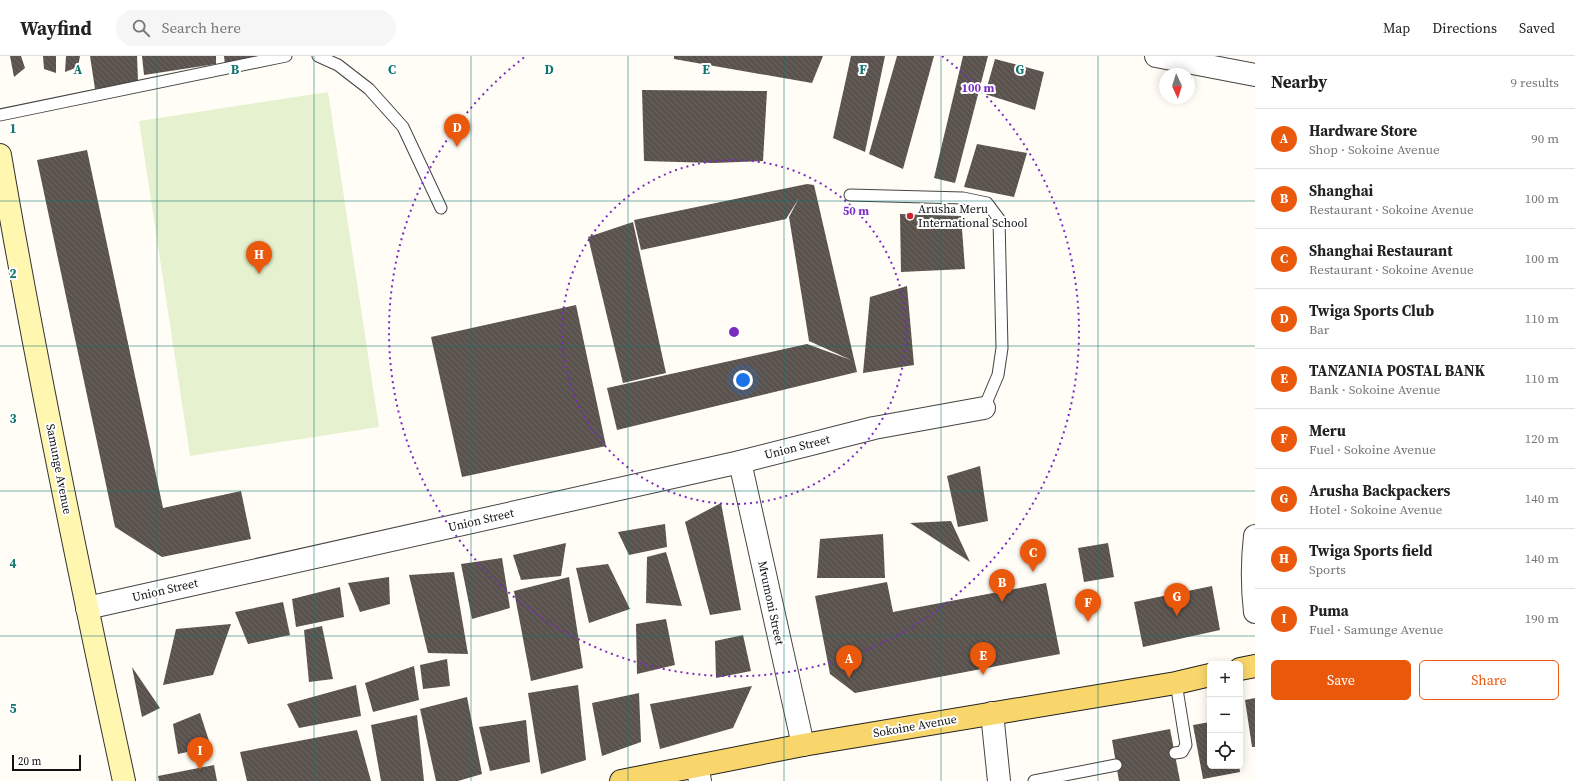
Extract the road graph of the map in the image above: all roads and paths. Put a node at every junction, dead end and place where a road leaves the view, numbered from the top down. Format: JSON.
{"nodes":[{"id":1,"x":286,"y":56,"type":"edge"},
{"id":2,"x":318,"y":56,"type":"edge"},
{"id":3,"x":1156,"y":56,"type":"edge"},
{"id":4,"x":1255,"y":75,"type":"edge"},
{"id":5,"x":0,"y":115,"type":"edge"},
{"id":6,"x":0,"y":155,"type":"edge"},
{"id":7,"x":850,"y":195,"type":"dead end"},
{"id":8,"x":441,"y":208,"type":"dead end"},
{"id":9,"x":984,"y":408,"type":"joint"},
{"id":10,"x":740,"y":462,"type":"junction"},
{"id":11,"x":1255,"y":536,"type":"edge"},
{"id":12,"x":87,"y":608,"type":"junction"},
{"id":13,"x":1255,"y":612,"type":"edge"},
{"id":14,"x":1255,"y":666,"type":"edge"},
{"id":15,"x":1243,"y":668,"type":"edge"},
{"id":16,"x":1207,"y":677,"type":"edge"},
{"id":17,"x":1176,"y":683,"type":"junction"},
{"id":18,"x":992,"y":713,"type":"junction"},
{"id":19,"x":803,"y":745,"type":"junction"},
{"id":20,"x":1175,"y":753,"type":"dead end"},
{"id":21,"x":1116,"y":765,"type":"dead end"},
{"id":22,"x":699,"y":774,"type":"edge"},
{"id":23,"x":124,"y":781,"type":"edge"},
{"id":24,"x":621,"y":781,"type":"edge"},
{"id":25,"x":999,"y":781,"type":"edge"},
{"id":26,"x":1034,"y":781,"type":"edge"}],
"edges":[{"from":1,"to":5,"type":"lane"},
{"from":2,"to":8,"type":"lane"},
{"from":3,"to":4,"type":"street"},
{"from":6,"to":12,"type":"street","name":"Samunge Avenue"},
{"from":7,"to":9,"type":"lane"},
{"from":9,"to":10,"type":"street","name":"Union Street"},
{"from":10,"to":12,"type":"street","name":"Union Street"},
{"from":10,"to":19,"type":"street","name":"Mvumoni Street"},
{"from":11,"to":13,"type":"street"},
{"from":12,"to":23,"type":"street","name":"Samunge Avenue"},
{"from":14,"to":15,"type":"main road"},
{"from":16,"to":17,"type":"main road","name":"Sokoine Avenue"},
{"from":17,"to":18,"type":"main road","name":"Sokoine Avenue"},
{"from":17,"to":20,"type":"lane"},
{"from":18,"to":19,"type":"main road","name":"Sokoine Avenue"},
{"from":18,"to":25,"type":"street"},
{"from":19,"to":22,"type":"main road","name":"Sokoine Avenue"},
{"from":21,"to":26,"type":"lane"},
{"from":22,"to":24,"type":"main road","name":"Sokoine Avenue"}]}
